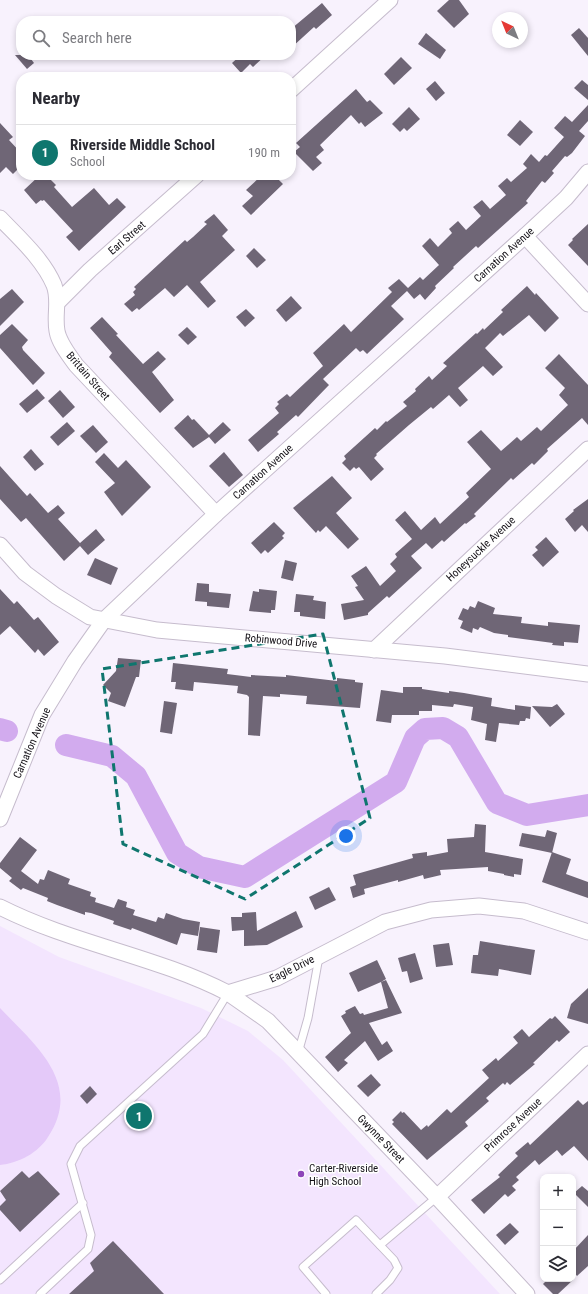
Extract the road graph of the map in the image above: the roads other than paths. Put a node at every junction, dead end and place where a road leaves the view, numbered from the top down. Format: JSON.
{"nodes":[{"id":1,"x":390,"y":0,"type":"edge"},
{"id":2,"x":296,"y":85,"type":"edge"},
{"id":3,"x":588,"y":172,"type":"edge"},
{"id":4,"x":191,"y":180,"type":"edge"},
{"id":5,"x":0,"y":218,"type":"edge"},
{"id":6,"x":525,"y":236,"type":"junction"},
{"id":7,"x":58,"y":302,"type":"junction"},
{"id":8,"x":588,"y":304,"type":"edge"},
{"id":9,"x":588,"y":449,"type":"edge"},
{"id":10,"x":216,"y":514,"type":"junction"},
{"id":11,"x":0,"y":546,"type":"edge"},
{"id":12,"x":104,"y":620,"type":"junction"},
{"id":13,"x":374,"y":650,"type":"junction"},
{"id":14,"x":588,"y":674,"type":"edge"},
{"id":15,"x":0,"y":819,"type":"edge"},
{"id":16,"x":0,"y":907,"type":"edge"},
{"id":17,"x":588,"y":932,"type":"edge"},
{"id":18,"x":319,"y":955,"type":"junction"},
{"id":19,"x":228,"y":993,"type":"junction"},
{"id":20,"x":298,"y":1053,"type":"junction"},
{"id":21,"x":588,"y":1054,"type":"edge"},
{"id":22,"x":437,"y":1197,"type":"junction"},
{"id":23,"x":83,"y":1203,"type":"junction"},
{"id":24,"x":380,"y":1245,"type":"junction"},
{"id":25,"x":0,"y":1280,"type":"edge"},
{"id":26,"x":521,"y":1292,"type":"edge"},
{"id":27,"x":40,"y":1294,"type":"edge"},
{"id":28,"x":326,"y":1294,"type":"edge"},
{"id":29,"x":376,"y":1294,"type":"edge"}],
"edges":[{"from":1,"to":2,"type":"street"},
{"from":3,"to":6,"type":"street","name":"Carnation Avenue"},
{"from":4,"to":7,"type":"street","name":"Earl Street"},
{"from":5,"to":7,"type":"street","name":"Brittain Street"},
{"from":6,"to":8,"type":"street"},
{"from":6,"to":10,"type":"street","name":"Carnation Avenue"},
{"from":7,"to":10,"type":"street","name":"Brittain Street"},
{"from":9,"to":13,"type":"street","name":"Honeysuckle Avenue"},
{"from":10,"to":12,"type":"street","name":"Carnation Avenue"},
{"from":11,"to":12,"type":"street","name":"Robinwood Drive"},
{"from":12,"to":13,"type":"street","name":"Robinwood Drive"},
{"from":12,"to":15,"type":"street","name":"Carnation Avenue"},
{"from":13,"to":14,"type":"street","name":"Robinwood Drive"},
{"from":16,"to":19,"type":"street"},
{"from":17,"to":18,"type":"street","name":"Eagle Drive"},
{"from":18,"to":19,"type":"street","name":"Eagle Drive"},
{"from":18,"to":20,"type":"lane"},
{"from":19,"to":20,"type":"street","name":"Gwynne Street"},
{"from":19,"to":23,"type":"lane"},
{"from":20,"to":22,"type":"street","name":"Gwynne Street"},
{"from":21,"to":22,"type":"street","name":"Primrose Avenue"},
{"from":22,"to":24,"type":"lane"},
{"from":22,"to":26,"type":"street","name":"Gwynne Street"},
{"from":23,"to":25,"type":"lane"},
{"from":23,"to":27,"type":"lane"},
{"from":24,"to":28,"type":"lane"},
{"from":24,"to":29,"type":"lane"}]}
